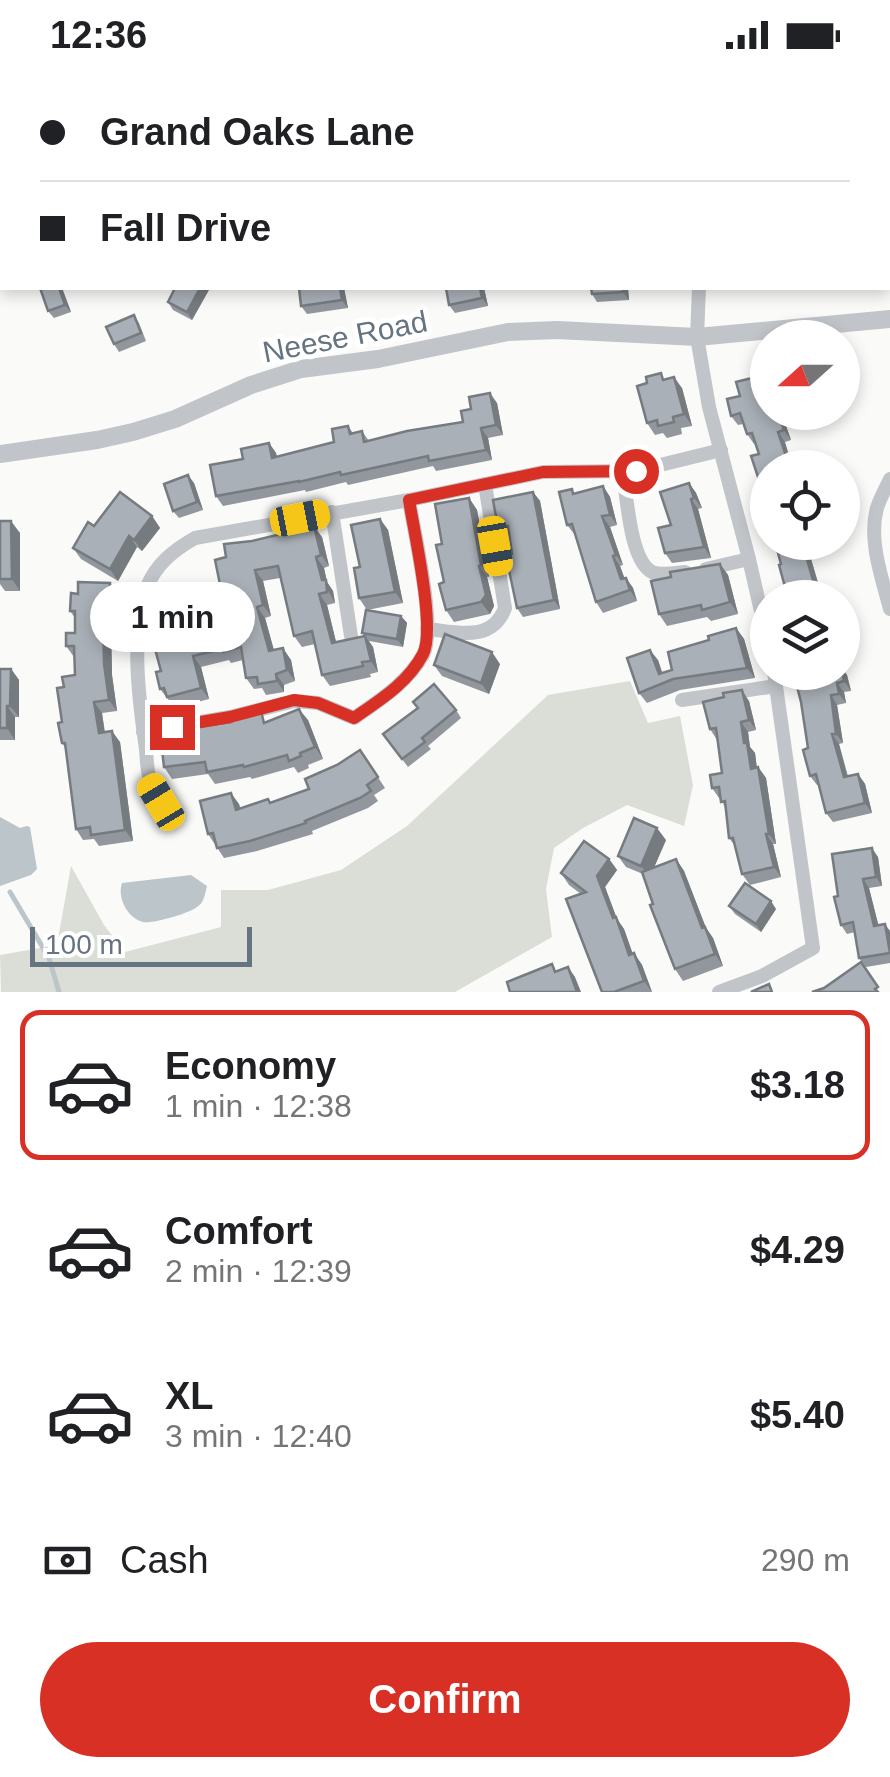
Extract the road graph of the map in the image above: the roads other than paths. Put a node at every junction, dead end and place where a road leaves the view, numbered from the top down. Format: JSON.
{"nodes":[{"id":1,"x":700,"y":290,"type":"edge"},
{"id":2,"x":890,"y":319,"type":"edge"},
{"id":3,"x":697,"y":337,"type":"junction"},
{"id":4,"x":721,"y":450,"type":"junction"},
{"id":5,"x":0,"y":454,"type":"edge"},
{"id":6,"x":623,"y":472,"type":"junction"},
{"id":7,"x":890,"y":479,"type":"edge"},
{"id":8,"x":484,"y":484,"type":"junction"},
{"id":9,"x":409,"y":500,"type":"junction"},
{"id":10,"x":332,"y":512,"type":"junction"},
{"id":11,"x":749,"y":558,"type":"junction"},
{"id":12,"x":754,"y":580,"type":"edge"},
{"id":13,"x":890,"y":609,"type":"edge"},
{"id":14,"x":427,"y":629,"type":"junction"},
{"id":15,"x":352,"y":636,"type":"edge"},
{"id":16,"x":750,"y":685,"type":"edge"},
{"id":17,"x":776,"y":690,"type":"edge"},
{"id":18,"x":682,"y":700,"type":"dead end"},
{"id":19,"x":143,"y":732,"type":"junction"},
{"id":20,"x":172,"y":820,"type":"dead end"},
{"id":21,"x":719,"y":992,"type":"edge"}],
"edges":[{"from":1,"to":3,"type":"street"},
{"from":2,"to":3,"type":"street","name":"Neese Road"},
{"from":3,"to":4,"type":"street"},
{"from":3,"to":5,"type":"street","name":"Neese Road"},
{"from":4,"to":6,"type":"street"},
{"from":4,"to":11,"type":"street"},
{"from":6,"to":8,"type":"street"},
{"from":6,"to":11,"type":"street"},
{"from":7,"to":13,"type":"street"},
{"from":8,"to":9,"type":"street"},
{"from":8,"to":14,"type":"street"},
{"from":9,"to":10,"type":"street"},
{"from":9,"to":14,"type":"street"},
{"from":10,"to":15,"type":"street"},
{"from":10,"to":19,"type":"street"},
{"from":11,"to":12,"type":"street"},
{"from":14,"to":19,"type":"street"},
{"from":16,"to":18,"type":"street"},
{"from":17,"to":21,"type":"street"},
{"from":19,"to":20,"type":"street"}]}
